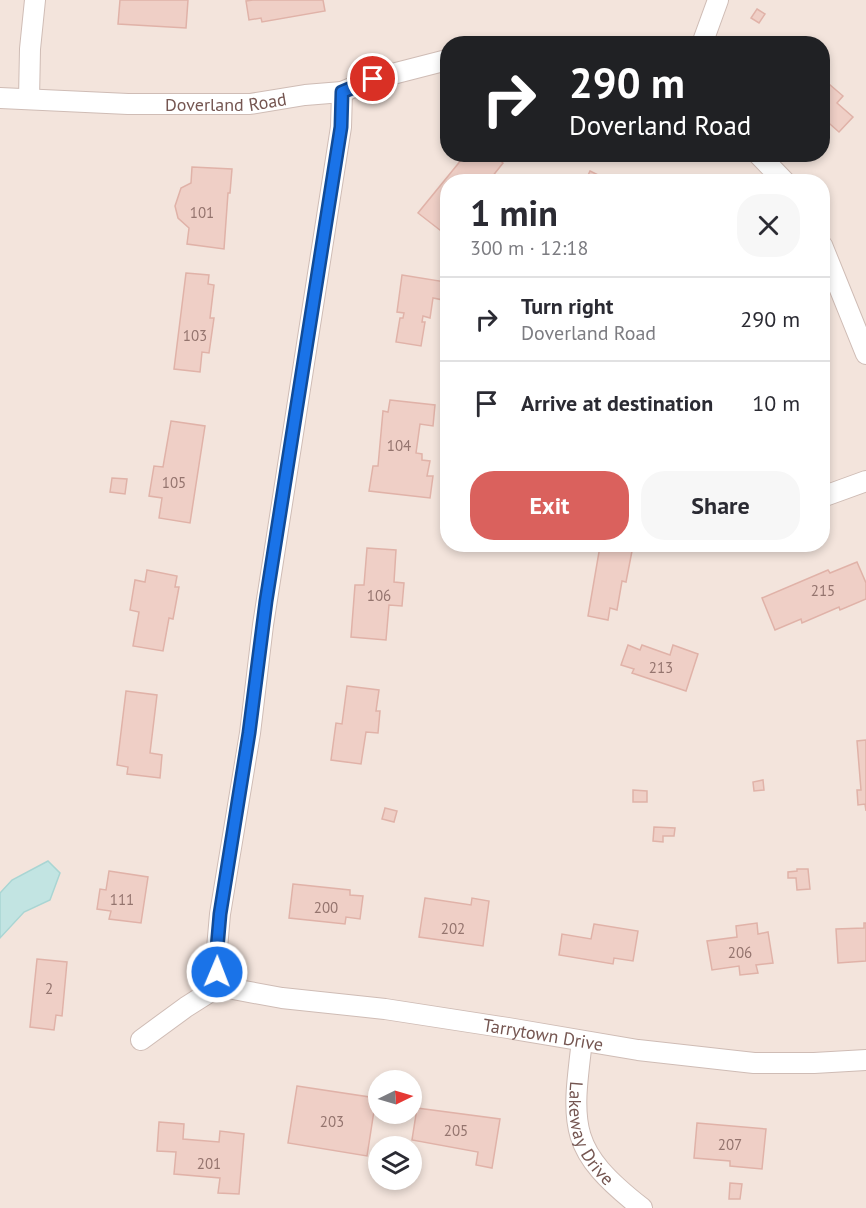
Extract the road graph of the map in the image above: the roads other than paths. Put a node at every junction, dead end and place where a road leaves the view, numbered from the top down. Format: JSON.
{"nodes":[{"id":1,"x":35,"y":0,"type":"edge"},
{"id":2,"x":718,"y":0,"type":"edge"},
{"id":3,"x":705,"y":36,"type":"edge"},
{"id":4,"x":440,"y":62,"type":"edge"},
{"id":5,"x":342,"y":92,"type":"junction"},
{"id":6,"x":0,"y":98,"type":"edge"},
{"id":7,"x":29,"y":99,"type":"junction"},
{"id":8,"x":766,"y":162,"type":"edge"},
{"id":9,"x":777,"y":174,"type":"edge"},
{"id":10,"x":830,"y":265,"type":"edge"},
{"id":11,"x":866,"y":354,"type":"edge"},
{"id":12,"x":866,"y":481,"type":"edge"},
{"id":13,"x":830,"y":494,"type":"edge"},
{"id":14,"x":224,"y":983,"type":"junction"},
{"id":15,"x":141,"y":1040,"type":"dead end"},
{"id":16,"x":582,"y":1041,"type":"junction"},
{"id":17,"x":866,"y":1060,"type":"edge"},
{"id":18,"x":642,"y":1208,"type":"edge"}],
"edges":[{"from":1,"to":7,"type":"street"},
{"from":2,"to":3,"type":"street"},
{"from":4,"to":5,"type":"street","name":"Doverland Road"},
{"from":5,"to":7,"type":"street","name":"Doverland Road"},
{"from":5,"to":14,"type":"street"},
{"from":6,"to":7,"type":"street","name":"Doverland Road"},
{"from":8,"to":9,"type":"street"},
{"from":10,"to":11,"type":"street"},
{"from":12,"to":13,"type":"street"},
{"from":14,"to":15,"type":"street"},
{"from":14,"to":16,"type":"street","name":"Tarrytown Drive"},
{"from":16,"to":17,"type":"street","name":"Tarrytown Drive"},
{"from":16,"to":18,"type":"street","name":"Lakeway Drive"}]}
